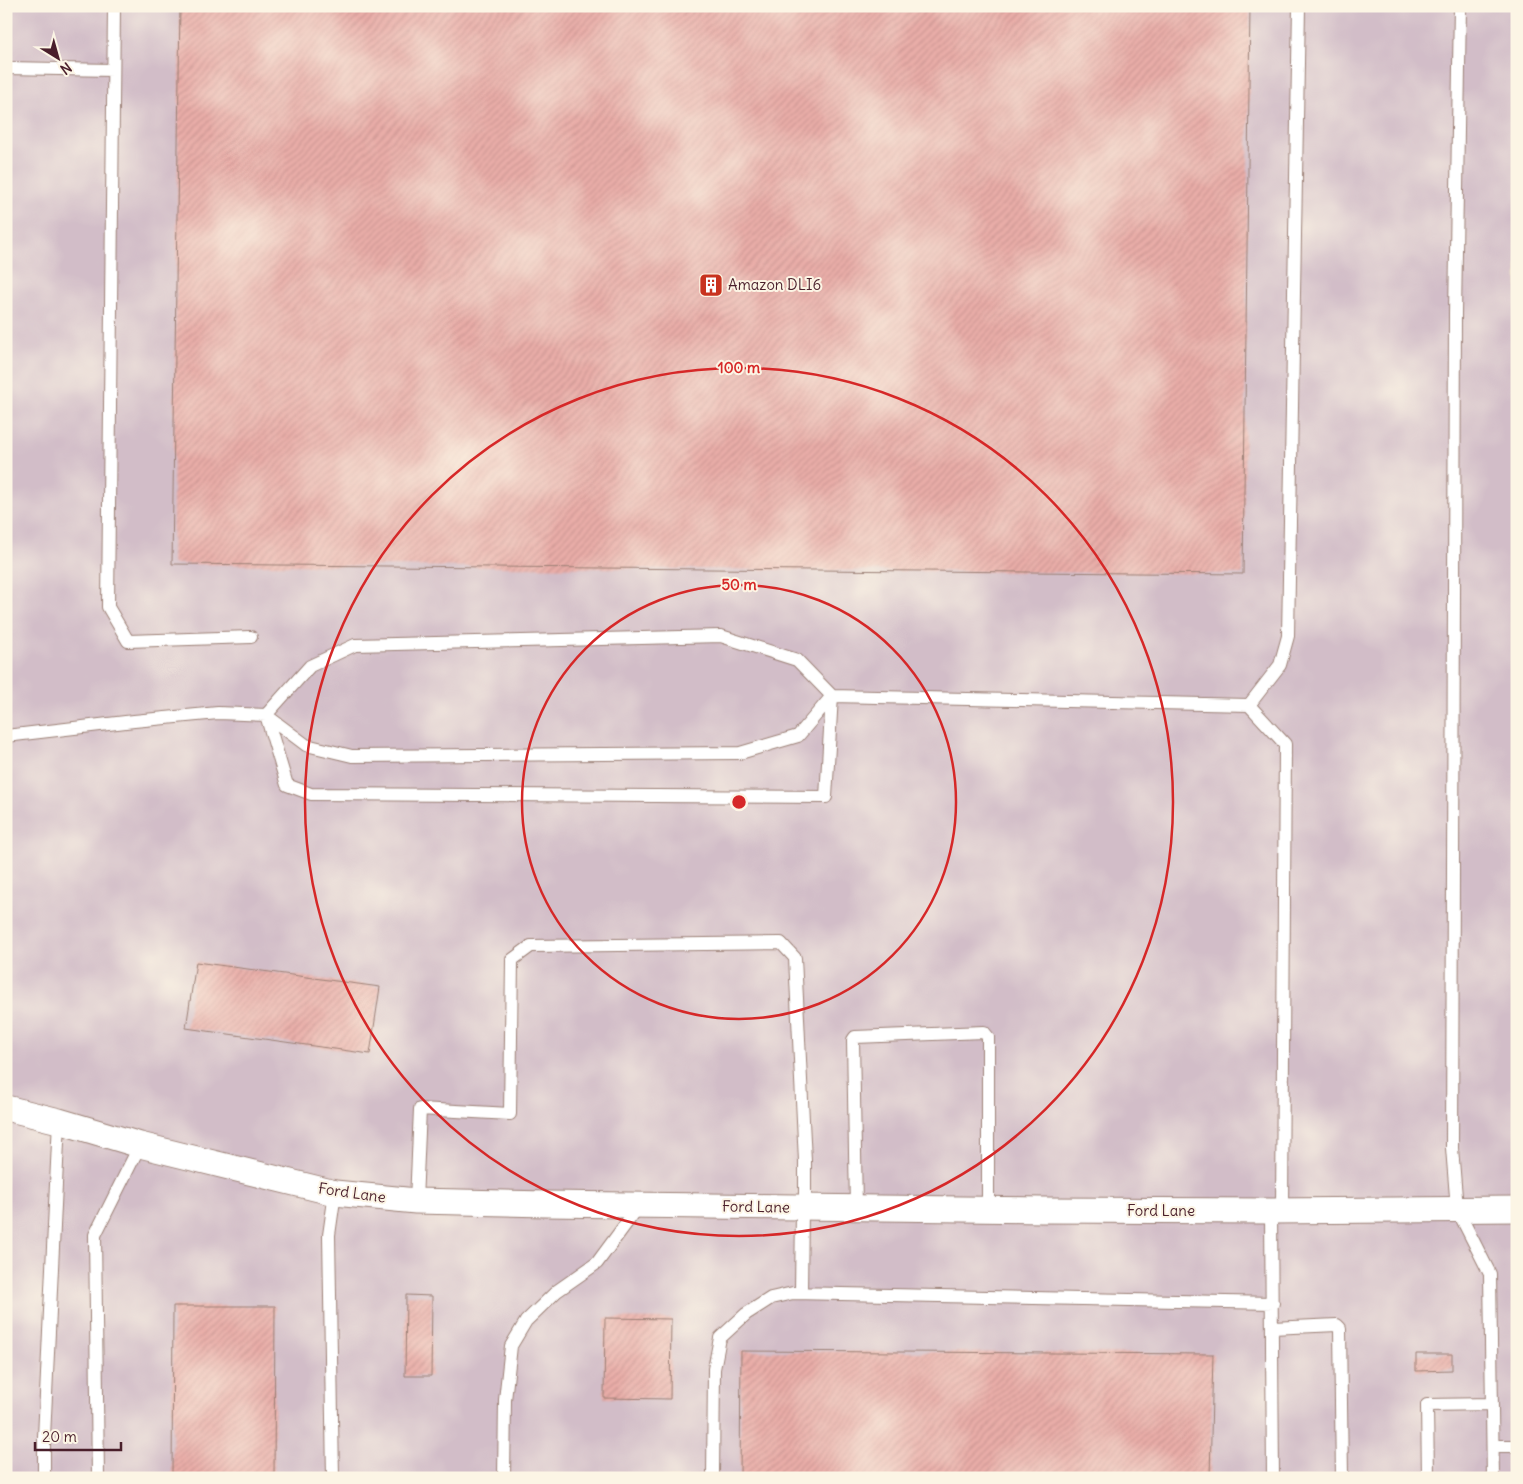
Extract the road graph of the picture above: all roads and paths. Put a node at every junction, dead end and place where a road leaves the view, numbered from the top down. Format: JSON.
{"nodes":[{"id":1,"x":114,"y":6,"type":"edge"},
{"id":2,"x":1299,"y":6,"type":"edge"},
{"id":3,"x":1460,"y":6,"type":"edge"},
{"id":4,"x":6,"y":68,"type":"edge"},
{"id":5,"x":113,"y":70,"type":"junction"},
{"id":6,"x":251,"y":637,"type":"dead end"},
{"id":7,"x":832,"y":696,"type":"junction"},
{"id":8,"x":1249,"y":705,"type":"junction"},
{"id":9,"x":266,"y":715,"type":"junction"},
{"id":10,"x":6,"y":736,"type":"edge"},
{"id":11,"x":6,"y":1108,"type":"edge"},
{"id":12,"x":59,"y":1121,"type":"junction"},
{"id":13,"x":140,"y":1145,"type":"junction"},
{"id":14,"x":335,"y":1194,"type":"junction"},
{"id":15,"x":416,"y":1201,"type":"junction"},
{"id":16,"x":638,"y":1206,"type":"junction"},
{"id":17,"x":804,"y":1207,"type":"junction"},
{"id":18,"x":856,"y":1208,"type":"junction"},
{"id":19,"x":1517,"y":1208,"type":"edge"},
{"id":20,"x":1457,"y":1209,"type":"junction"},
{"id":21,"x":988,"y":1210,"type":"junction"},
{"id":22,"x":1277,"y":1211,"type":"junction"},
{"id":23,"x":800,"y":1293,"type":"junction"},
{"id":24,"x":1273,"y":1303,"type":"junction"},
{"id":25,"x":1272,"y":1328,"type":"junction"},
{"id":26,"x":1492,"y":1404,"type":"junction"},
{"id":27,"x":1493,"y":1446,"type":"junction"},
{"id":28,"x":1517,"y":1446,"type":"edge"},
{"id":29,"x":44,"y":1478,"type":"edge"},
{"id":30,"x":98,"y":1478,"type":"edge"},
{"id":31,"x":333,"y":1478,"type":"edge"},
{"id":32,"x":504,"y":1478,"type":"edge"},
{"id":33,"x":713,"y":1478,"type":"edge"},
{"id":34,"x":1273,"y":1478,"type":"edge"},
{"id":35,"x":1342,"y":1478,"type":"edge"},
{"id":36,"x":1428,"y":1478,"type":"edge"},
{"id":37,"x":1493,"y":1478,"type":"edge"}],
"edges":[{"from":1,"to":5,"type":"lane"},
{"from":2,"to":8,"type":"lane"},
{"from":3,"to":20,"type":"lane"},
{"from":4,"to":5,"type":"lane"},
{"from":5,"to":6,"type":"lane"},
{"from":7,"to":8,"type":"lane"},
{"from":7,"to":9,"type":"lane"},
{"from":7,"to":9,"type":"lane"},
{"from":7,"to":9,"type":"lane"},
{"from":8,"to":22,"type":"lane"},
{"from":9,"to":10,"type":"lane"},
{"from":11,"to":12,"type":"street","name":"Ford Lane"},
{"from":12,"to":13,"type":"street","name":"Ford Lane"},
{"from":12,"to":29,"type":"lane"},
{"from":13,"to":14,"type":"street","name":"Ford Lane"},
{"from":13,"to":30,"type":"lane"},
{"from":14,"to":15,"type":"street","name":"Ford Lane"},
{"from":14,"to":31,"type":"lane"},
{"from":15,"to":16,"type":"street","name":"Ford Lane"},
{"from":15,"to":17,"type":"lane"},
{"from":16,"to":17,"type":"street","name":"Ford Lane"},
{"from":16,"to":32,"type":"lane"},
{"from":17,"to":18,"type":"street","name":"Ford Lane"},
{"from":17,"to":23,"type":"lane"},
{"from":18,"to":21,"type":"street","name":"Ford Lane"},
{"from":18,"to":21,"type":"lane"},
{"from":19,"to":20,"type":"street","name":"Ford Lane"},
{"from":20,"to":22,"type":"street","name":"Ford Lane"},
{"from":20,"to":26,"type":"lane"},
{"from":21,"to":22,"type":"street","name":"Ford Lane"},
{"from":22,"to":24,"type":"lane"},
{"from":23,"to":24,"type":"lane"},
{"from":23,"to":33,"type":"lane"},
{"from":24,"to":25,"type":"lane"},
{"from":25,"to":34,"type":"lane"},
{"from":25,"to":35,"type":"lane"},
{"from":26,"to":27,"type":"lane"},
{"from":26,"to":36,"type":"lane"},
{"from":27,"to":28,"type":"lane"},
{"from":27,"to":37,"type":"lane"}]}
